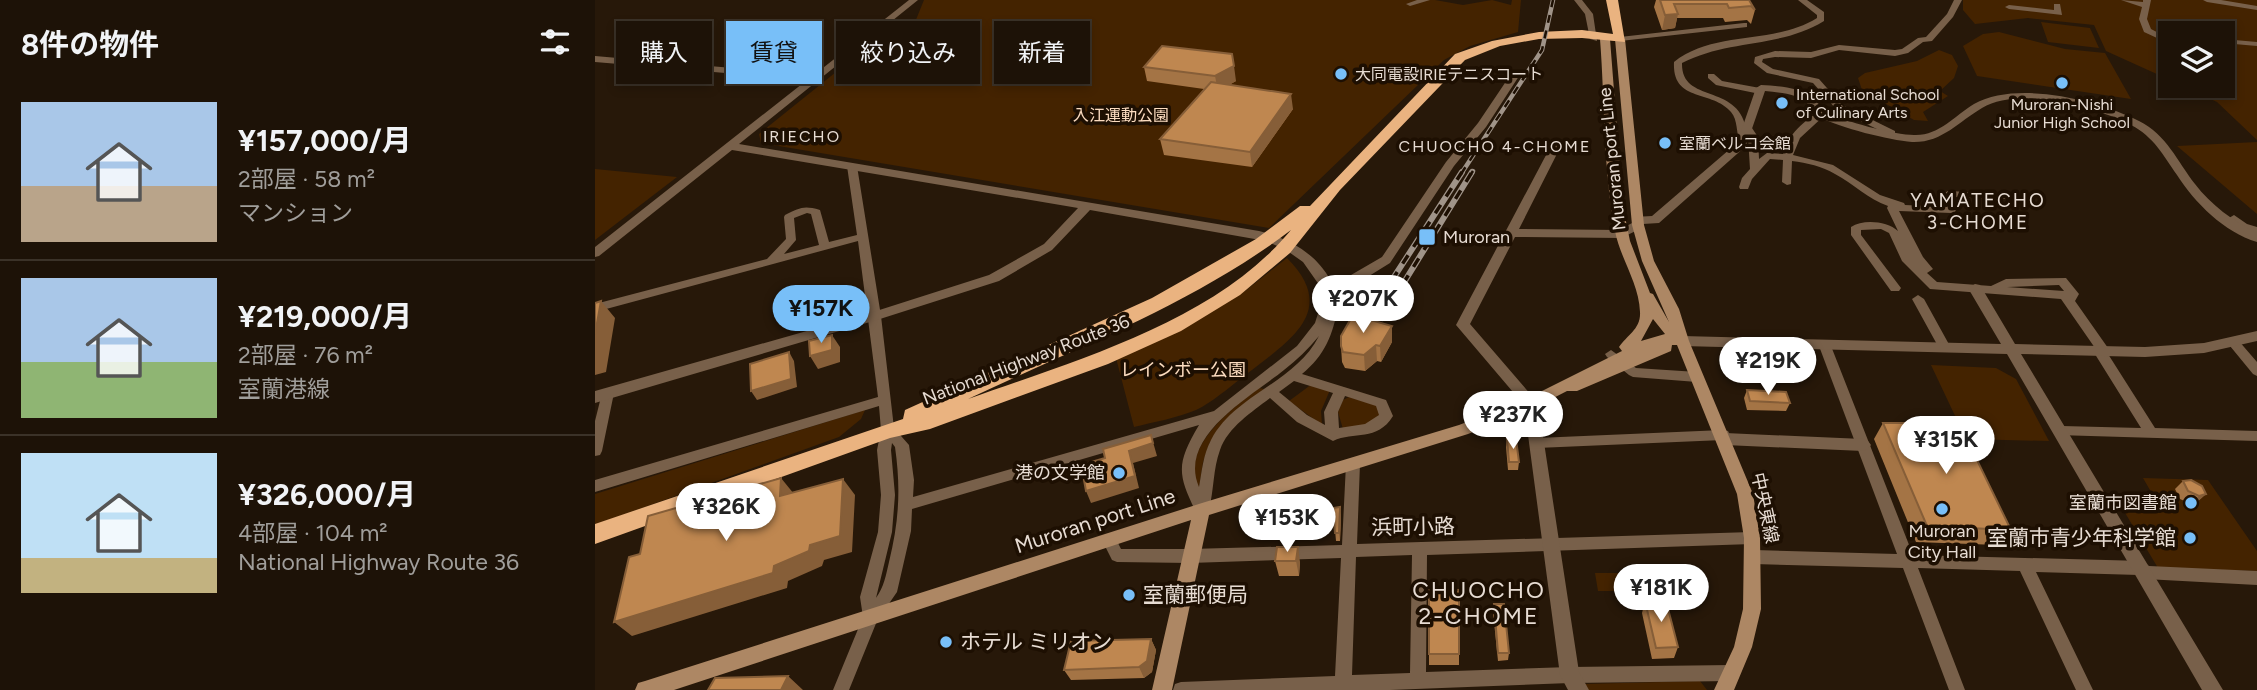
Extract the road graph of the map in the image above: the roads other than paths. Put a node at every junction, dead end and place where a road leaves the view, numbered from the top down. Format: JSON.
{"nodes":[{"id":1,"x":914,"y":0,"type":"edge"},
{"id":2,"x":1426,"y":0,"type":"edge"},
{"id":3,"x":1578,"y":0,"type":"edge"},
{"id":4,"x":1599,"y":0,"type":"edge"},
{"id":5,"x":1612,"y":0,"type":"edge"},
{"id":6,"x":1802,"y":0,"type":"edge"},
{"id":7,"x":1958,"y":0,"type":"edge"},
{"id":8,"x":2125,"y":0,"type":"edge"},
{"id":9,"x":2207,"y":0,"type":"edge"},
{"id":10,"x":2147,"y":3,"type":"edge"},
{"id":11,"x":1410,"y":4,"type":"dead end"},
{"id":12,"x":2010,"y":5,"type":"edge"},
{"id":13,"x":2057,"y":6,"type":"dead end"},
{"id":14,"x":2257,"y":8,"type":"edge"},
{"id":15,"x":1744,"y":25,"type":"dead end"},
{"id":16,"x":2158,"y":36,"type":"edge"},
{"id":17,"x":1594,"y":37,"type":"junction"},
{"id":18,"x":1621,"y":39,"type":"junction"},
{"id":19,"x":2235,"y":42,"type":"edge"},
{"id":20,"x":2257,"y":44,"type":"edge"},
{"id":21,"x":595,"y":59,"type":"edge"},
{"id":22,"x":726,"y":70,"type":"edge"},
{"id":23,"x":822,"y":73,"type":"edge"},
{"id":24,"x":1516,"y":74,"type":"dead end"},
{"id":25,"x":1715,"y":78,"type":"dead end"},
{"id":26,"x":808,"y":84,"type":"edge"},
{"id":27,"x":1760,"y":91,"type":"junction"},
{"id":28,"x":1703,"y":104,"type":"dead end"},
{"id":29,"x":1821,"y":114,"type":"junction"},
{"id":30,"x":1738,"y":117,"type":"junction"},
{"id":31,"x":1892,"y":133,"type":"junction"},
{"id":32,"x":1746,"y":136,"type":"junction"},
{"id":33,"x":1558,"y":142,"type":"dead end"},
{"id":34,"x":730,"y":146,"type":"junction"},
{"id":35,"x":1787,"y":157,"type":"junction"},
{"id":36,"x":852,"y":166,"type":"junction"},
{"id":37,"x":1754,"y":168,"type":"junction"},
{"id":38,"x":1787,"y":182,"type":"dead end"},
{"id":39,"x":1333,"y":187,"type":"junction"},
{"id":40,"x":1744,"y":187,"type":"dead end"},
{"id":41,"x":2003,"y":196,"type":"dead end"},
{"id":42,"x":1088,"y":205,"type":"junction"},
{"id":43,"x":1908,"y":208,"type":"junction"},
{"id":44,"x":2234,"y":218,"type":"dead end"},
{"id":45,"x":1638,"y":222,"type":"junction"},
{"id":46,"x":2257,"y":231,"type":"edge"},
{"id":47,"x":1510,"y":233,"type":"junction"},
{"id":48,"x":1621,"y":234,"type":"junction"},
{"id":49,"x":862,"y":237,"type":"junction"},
{"id":50,"x":2257,"y":238,"type":"edge"},
{"id":51,"x":825,"y":247,"type":"junction"},
{"id":52,"x":595,"y":253,"type":"edge"},
{"id":53,"x":771,"y":261,"type":"junction"},
{"id":54,"x":1327,"y":286,"type":"junction"},
{"id":55,"x":1944,"y":286,"type":"junction"},
{"id":56,"x":1895,"y":288,"type":"dead end"},
{"id":57,"x":1975,"y":288,"type":"junction"},
{"id":58,"x":1643,"y":294,"type":"junction"},
{"id":59,"x":1918,"y":299,"type":"dead end"},
{"id":60,"x":595,"y":308,"type":"edge"},
{"id":61,"x":875,"y":316,"type":"junction"},
{"id":62,"x":2257,"y":336,"type":"edge"},
{"id":63,"x":1682,"y":341,"type":"junction"},
{"id":64,"x":2234,"y":343,"type":"junction"},
{"id":65,"x":1825,"y":346,"type":"junction"},
{"id":66,"x":1945,"y":348,"type":"junction"},
{"id":67,"x":2013,"y":350,"type":"junction"},
{"id":68,"x":2101,"y":351,"type":"junction"},
{"id":69,"x":1617,"y":360,"type":"junction"},
{"id":70,"x":2257,"y":371,"type":"edge"},
{"id":71,"x":1294,"y":376,"type":"junction"},
{"id":72,"x":1697,"y":377,"type":"junction"},
{"id":73,"x":1341,"y":390,"type":"junction"},
{"id":74,"x":1270,"y":391,"type":"junction"},
{"id":75,"x":602,"y":395,"type":"edge"},
{"id":76,"x":884,"y":400,"type":"junction"},
{"id":77,"x":1531,"y":403,"type":"junction"},
{"id":78,"x":1216,"y":415,"type":"junction"},
{"id":79,"x":888,"y":430,"type":"junction"},
{"id":80,"x":2062,"y":431,"type":"junction"},
{"id":81,"x":2152,"y":434,"type":"junction"},
{"id":82,"x":1333,"y":436,"type":"junction"},
{"id":83,"x":2257,"y":436,"type":"edge"},
{"id":84,"x":1724,"y":437,"type":"junction"},
{"id":85,"x":1537,"y":443,"type":"junction"},
{"id":86,"x":1863,"y":446,"type":"junction"},
{"id":87,"x":595,"y":451,"type":"edge"},
{"id":88,"x":1353,"y":464,"type":"junction"},
{"id":89,"x":595,"y":486,"type":"edge"},
{"id":90,"x":907,"y":505,"type":"junction"},
{"id":91,"x":1202,"y":510,"type":"junction"},
{"id":92,"x":595,"y":534,"type":"edge"},
{"id":93,"x":1752,"y":538,"type":"junction"},
{"id":94,"x":1110,"y":542,"type":"junction"},
{"id":95,"x":1552,"y":544,"type":"junction"},
{"id":96,"x":1420,"y":548,"type":"junction"},
{"id":97,"x":1351,"y":549,"type":"junction"},
{"id":98,"x":1191,"y":556,"type":"junction"},
{"id":99,"x":1754,"y":557,"type":"junction"},
{"id":100,"x":1907,"y":561,"type":"junction"},
{"id":101,"x":2025,"y":565,"type":"junction"},
{"id":102,"x":2144,"y":570,"type":"junction"},
{"id":103,"x":2257,"y":578,"type":"edge"},
{"id":104,"x":871,"y":618,"type":"junction"},
{"id":105,"x":1732,"y":673,"type":"junction"},
{"id":106,"x":1418,"y":680,"type":"junction"},
{"id":107,"x":1575,"y":682,"type":"edge"},
{"id":108,"x":1343,"y":687,"type":"edge"},
{"id":109,"x":645,"y":690,"type":"edge"},
{"id":110,"x":841,"y":690,"type":"edge"},
{"id":111,"x":1162,"y":690,"type":"edge"},
{"id":112,"x":1181,"y":690,"type":"edge"},
{"id":113,"x":1724,"y":690,"type":"edge"},
{"id":114,"x":1957,"y":690,"type":"edge"},
{"id":115,"x":2085,"y":690,"type":"edge"},
{"id":116,"x":2213,"y":690,"type":"edge"}],
"edges":[{"from":1,"to":23,"type":"street"},
{"from":2,"to":11,"type":"street"},
{"from":3,"to":17,"type":"street"},
{"from":4,"to":17,"type":"highway"},
{"from":5,"to":18,"type":"highway"},
{"from":6,"to":30,"type":"street"},
{"from":7,"to":31,"type":"street"},
{"from":8,"to":10,"type":"street"},
{"from":9,"to":14,"type":"street"},
{"from":10,"to":16,"type":"street"},
{"from":12,"to":13,"type":"street"},
{"from":15,"to":18,"type":"street"},
{"from":17,"to":18,"type":"highway","name":"National Highway Route 36"},
{"from":17,"to":39,"type":"highway","name":"National Highway Route 36"},
{"from":17,"to":48,"type":"main road","name":"Muroran port Line"},
{"from":18,"to":45,"type":"main road","name":"Muroran port Line"},
{"from":19,"to":20,"type":"street"},
{"from":21,"to":22,"type":"street"},
{"from":24,"to":54,"type":"street"},
{"from":25,"to":27,"type":"street"},
{"from":26,"to":34,"type":"street"},
{"from":27,"to":29,"type":"street"},
{"from":27,"to":32,"type":"street"},
{"from":28,"to":30,"type":"street"},
{"from":29,"to":31,"type":"street"},
{"from":29,"to":35,"type":"street"},
{"from":30,"to":32,"type":"street"},
{"from":31,"to":50,"type":"street"},
{"from":32,"to":37,"type":"street"},
{"from":32,"to":45,"type":"street"},
{"from":33,"to":47,"type":"street"},
{"from":34,"to":36,"type":"street"},
{"from":34,"to":52,"type":"street"},
{"from":35,"to":37,"type":"street"},
{"from":35,"to":38,"type":"street"},
{"from":35,"to":43,"type":"street"},
{"from":36,"to":42,"type":"street"},
{"from":36,"to":49,"type":"street"},
{"from":37,"to":40,"type":"street"},
{"from":39,"to":79,"type":"highway","name":"National Highway Route 36"},
{"from":39,"to":79,"type":"highway","name":"National Highway Route 36"},
{"from":41,"to":43,"type":"street"},
{"from":42,"to":54,"type":"street"},
{"from":42,"to":61,"type":"street"},
{"from":43,"to":55,"type":"street"},
{"from":44,"to":46,"type":"street"},
{"from":45,"to":48,"type":"street"},
{"from":45,"to":63,"type":"main road","name":"Muroran port Line"},
{"from":47,"to":48,"type":"street"},
{"from":47,"to":77,"type":"street"},
{"from":48,"to":58,"type":"main road","name":"Muroran port Line"},
{"from":49,"to":51,"type":"street"},
{"from":49,"to":61,"type":"street"},
{"from":51,"to":53,"type":"street"},
{"from":51,"to":53,"type":"street"},
{"from":53,"to":60,"type":"street"},
{"from":54,"to":71,"type":"street"},
{"from":54,"to":78,"type":"street"},
{"from":55,"to":56,"type":"street"},
{"from":55,"to":57,"type":"street"},
{"from":57,"to":67,"type":"street"},
{"from":57,"to":68,"type":"street"},
{"from":58,"to":63,"type":"main road"},
{"from":58,"to":69,"type":"main road","name":"Muroran port Line"},
{"from":59,"to":66,"type":"street"},
{"from":61,"to":75,"type":"street"},
{"from":61,"to":76,"type":"street"},
{"from":62,"to":64,"type":"street"},
{"from":63,"to":65,"type":"street"},
{"from":63,"to":69,"type":"main road","name":"Muroran port Line"},
{"from":63,"to":72,"type":"main road","name":"中央東線"},
{"from":64,"to":68,"type":"street"},
{"from":64,"to":70,"type":"street"},
{"from":65,"to":66,"type":"street"},
{"from":65,"to":86,"type":"street"},
{"from":66,"to":67,"type":"street"},
{"from":67,"to":68,"type":"street"},
{"from":67,"to":80,"type":"street"},
{"from":68,"to":81,"type":"street"},
{"from":69,"to":72,"type":"street"},
{"from":69,"to":77,"type":"main road","name":"Muroran port Line"},
{"from":71,"to":73,"type":"street"},
{"from":71,"to":74,"type":"street"},
{"from":72,"to":84,"type":"main road","name":"中央東線"},
{"from":73,"to":82,"type":"street"},
{"from":73,"to":82,"type":"street"},
{"from":74,"to":82,"type":"street"},
{"from":74,"to":91,"type":"street"},
{"from":75,"to":87,"type":"street"},
{"from":76,"to":79,"type":"street"},
{"from":76,"to":89,"type":"street"},
{"from":77,"to":85,"type":"street"},
{"from":77,"to":88,"type":"main road","name":"Muroran port Line"},
{"from":78,"to":90,"type":"street"},
{"from":78,"to":91,"type":"street"},
{"from":79,"to":90,"type":"street"},
{"from":79,"to":92,"type":"highway","name":"National Highway Route 36"},
{"from":79,"to":104,"type":"street"},
{"from":80,"to":81,"type":"street"},
{"from":80,"to":102,"type":"street"},
{"from":81,"to":83,"type":"street"},
{"from":84,"to":85,"type":"street"},
{"from":84,"to":86,"type":"street"},
{"from":84,"to":93,"type":"main road","name":"中央東線"},
{"from":85,"to":95,"type":"street"},
{"from":86,"to":100,"type":"street"},
{"from":88,"to":91,"type":"main road","name":"Muroran port Line"},
{"from":88,"to":97,"type":"street"},
{"from":90,"to":104,"type":"street"},
{"from":91,"to":94,"type":"main road","name":"Muroran port Line"},
{"from":91,"to":98,"type":"main road"},
{"from":93,"to":95,"type":"street","name":"浜町小路"},
{"from":93,"to":99,"type":"main road","name":"中央東線"},
{"from":94,"to":98,"type":"street","name":"浜町小路"},
{"from":94,"to":104,"type":"main road","name":"Muroran port Line"},
{"from":95,"to":96,"type":"street","name":"浜町小路"},
{"from":95,"to":107,"type":"street"},
{"from":96,"to":97,"type":"street","name":"浜町小路"},
{"from":96,"to":106,"type":"street"},
{"from":97,"to":98,"type":"street","name":"浜町小路"},
{"from":97,"to":108,"type":"street"},
{"from":98,"to":111,"type":"main road"},
{"from":99,"to":100,"type":"street"},
{"from":99,"to":105,"type":"main road","name":"中央東線"},
{"from":100,"to":101,"type":"street"},
{"from":100,"to":114,"type":"street"},
{"from":101,"to":102,"type":"street"},
{"from":101,"to":115,"type":"street"},
{"from":102,"to":103,"type":"street"},
{"from":102,"to":116,"type":"street"},
{"from":104,"to":109,"type":"main road","name":"Muroran port Line"},
{"from":104,"to":110,"type":"street"},
{"from":105,"to":107,"type":"street"},
{"from":105,"to":113,"type":"main road","name":"中央東線"},
{"from":106,"to":107,"type":"street"},
{"from":106,"to":108,"type":"street"},
{"from":108,"to":112,"type":"street"}]}
